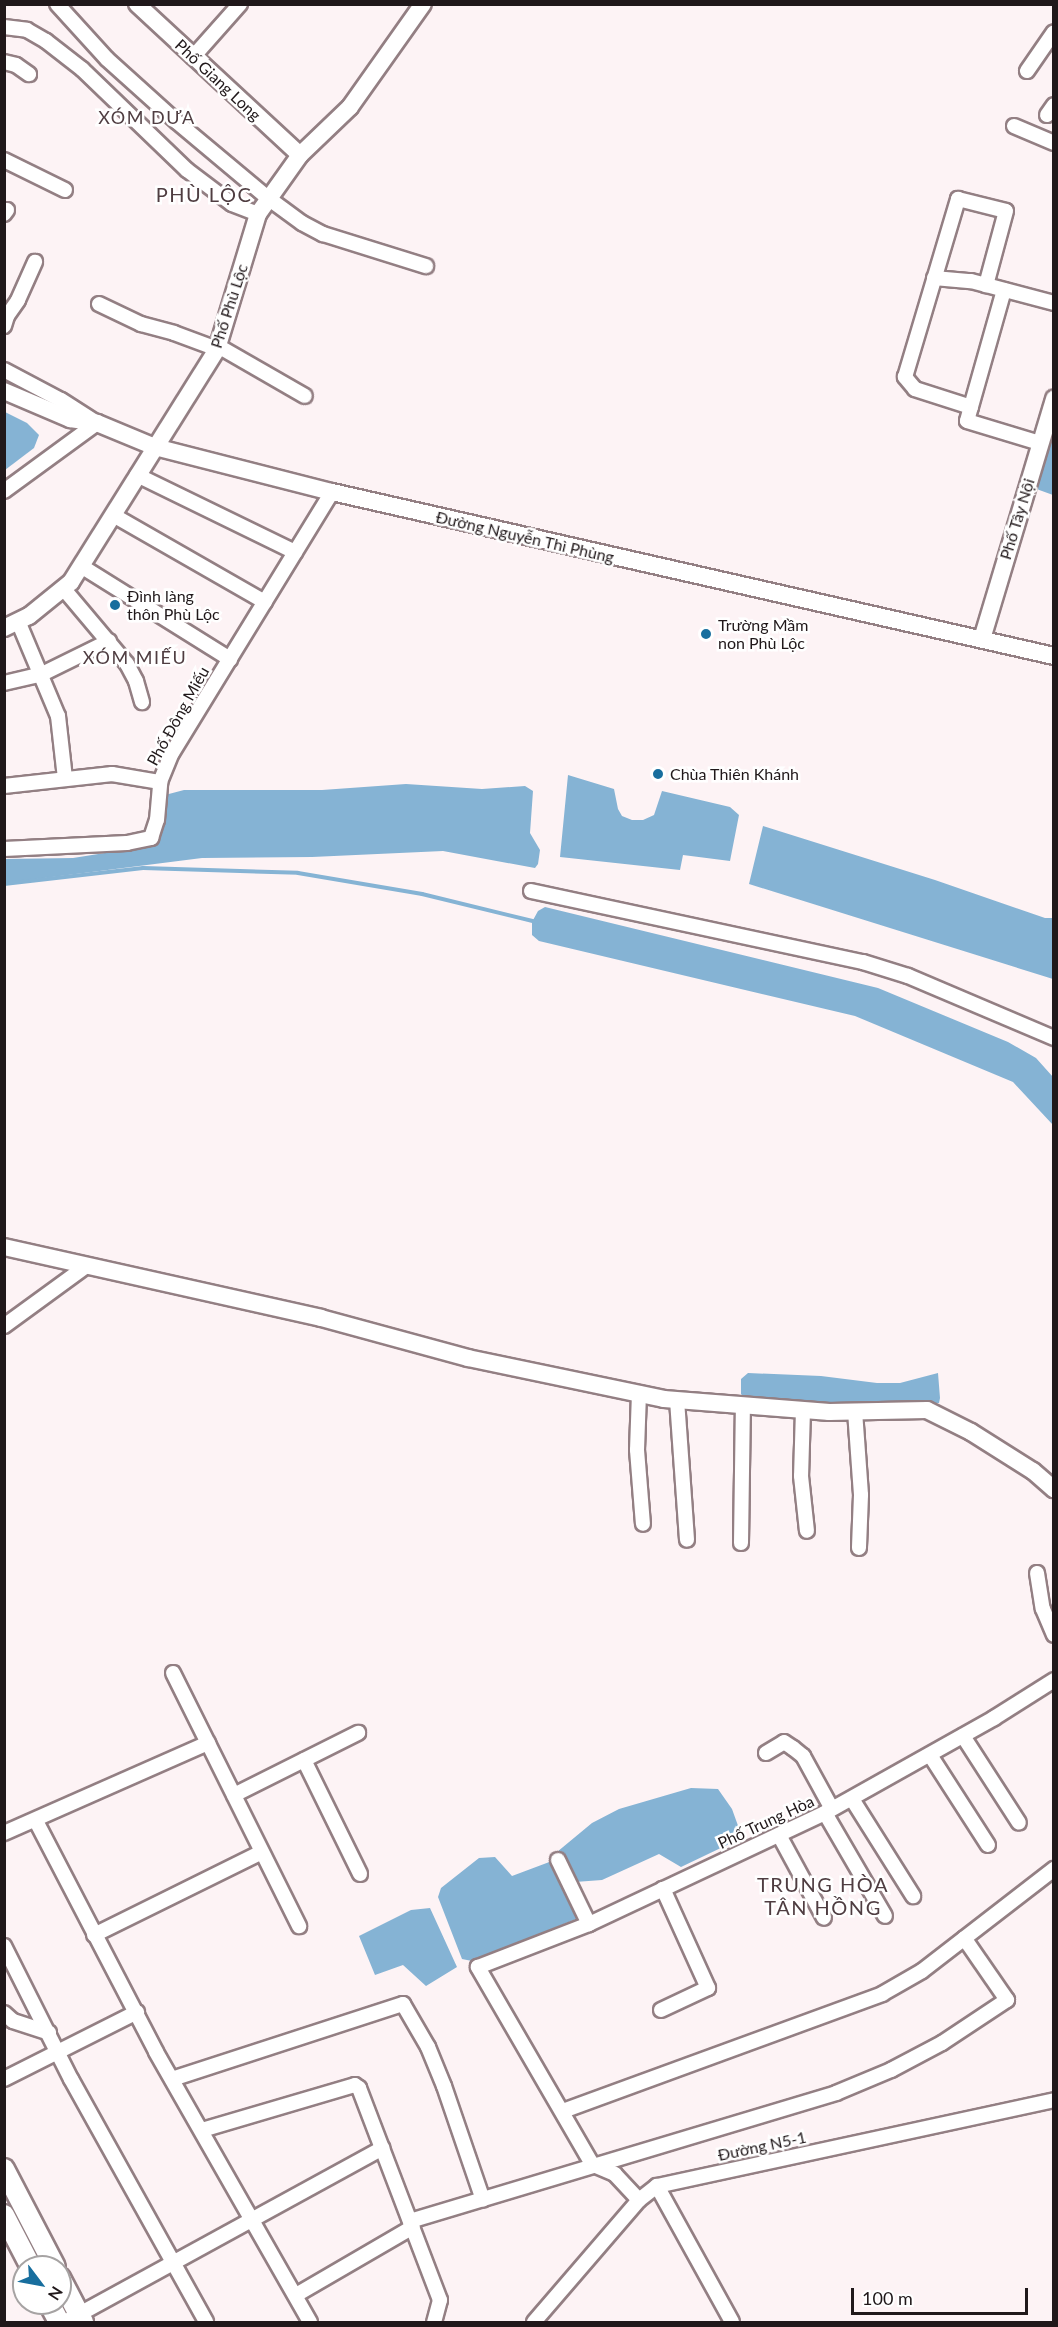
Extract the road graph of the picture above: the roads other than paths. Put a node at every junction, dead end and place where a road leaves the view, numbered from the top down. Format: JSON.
{"nodes":[{"id":1,"x":57,"y":4,"type":"edge"},
{"id":2,"x":137,"y":4,"type":"edge"},
{"id":3,"x":240,"y":4,"type":"edge"},
{"id":4,"x":423,"y":4,"type":"edge"},
{"id":5,"x":4,"y":27,"type":"edge"},
{"id":6,"x":1053,"y":32,"type":"edge"},
{"id":7,"x":193,"y":57,"type":"junction"},
{"id":8,"x":4,"y":62,"type":"edge"},
{"id":9,"x":1027,"y":71,"type":"dead end"},
{"id":10,"x":29,"y":74,"type":"dead end"},
{"id":11,"x":1014,"y":126,"type":"dead end"},
{"id":12,"x":1053,"y":143,"type":"edge"},
{"id":13,"x":300,"y":154,"type":"junction"},
{"id":14,"x":4,"y":160,"type":"edge"},
{"id":15,"x":65,"y":190,"type":"dead end"},
{"id":16,"x":268,"y":198,"type":"junction"},
{"id":17,"x":258,"y":214,"type":"junction"},
{"id":18,"x":35,"y":262,"type":"dead end"},
{"id":19,"x":426,"y":266,"type":"dead end"},
{"id":20,"x":934,"y":278,"type":"junction"},
{"id":21,"x":986,"y":285,"type":"junction"},
{"id":22,"x":1005,"y":290,"type":"junction"},
{"id":23,"x":1053,"y":303,"type":"edge"},
{"id":24,"x":99,"y":304,"type":"dead end"},
{"id":25,"x":4,"y":326,"type":"edge"},
{"id":26,"x":218,"y":347,"type":"junction"},
{"id":27,"x":4,"y":370,"type":"edge"},
{"id":28,"x":4,"y":391,"type":"edge"},
{"id":29,"x":305,"y":396,"type":"dead end"},
{"id":30,"x":1053,"y":399,"type":"edge"},
{"id":31,"x":971,"y":407,"type":"junction"},
{"id":32,"x":98,"y":423,"type":"junction"},
{"id":33,"x":1040,"y":443,"type":"junction"},
{"id":34,"x":155,"y":447,"type":"junction"},
{"id":35,"x":137,"y":475,"type":"junction"},
{"id":36,"x":4,"y":491,"type":"edge"},
{"id":37,"x":332,"y":492,"type":"junction"},
{"id":38,"x":113,"y":514,"type":"junction"},
{"id":39,"x":295,"y":552,"type":"junction"},
{"id":40,"x":81,"y":566,"type":"junction"},
{"id":41,"x":63,"y":588,"type":"junction"},
{"id":42,"x":265,"y":602,"type":"junction"},
{"id":43,"x":11,"y":625,"type":"edge"},
{"id":44,"x":981,"y":639,"type":"junction"},
{"id":45,"x":109,"y":641,"type":"junction"},
{"id":46,"x":1053,"y":656,"type":"edge"},
{"id":47,"x":230,"y":659,"type":"junction"},
{"id":48,"x":40,"y":675,"type":"junction"},
{"id":49,"x":4,"y":683,"type":"edge"},
{"id":50,"x":142,"y":702,"type":"dead end"},
{"id":51,"x":65,"y":778,"type":"junction"},
{"id":52,"x":160,"y":782,"type":"junction"},
{"id":53,"x":4,"y":786,"type":"edge"},
{"id":54,"x":4,"y":849,"type":"edge"},
{"id":55,"x":531,"y":891,"type":"dead end"},
{"id":56,"x":1053,"y":1038,"type":"edge"},
{"id":57,"x":4,"y":1247,"type":"edge"},
{"id":58,"x":85,"y":1267,"type":"junction"},
{"id":59,"x":4,"y":1326,"type":"edge"},
{"id":60,"x":639,"y":1393,"type":"junction"},
{"id":61,"x":677,"y":1400,"type":"junction"},
{"id":62,"x":743,"y":1405,"type":"junction"},
{"id":63,"x":803,"y":1410,"type":"junction"},
{"id":64,"x":855,"y":1412,"type":"junction"},
{"id":65,"x":1053,"y":1489,"type":"edge"},
{"id":66,"x":643,"y":1524,"type":"dead end"},
{"id":67,"x":807,"y":1531,"type":"dead end"},
{"id":68,"x":687,"y":1540,"type":"dead end"},
{"id":69,"x":741,"y":1543,"type":"dead end"},
{"id":70,"x":858,"y":1548,"type":"dead end"},
{"id":71,"x":1037,"y":1574,"type":"dead end"},
{"id":72,"x":1053,"y":1635,"type":"edge"},
{"id":73,"x":173,"y":1673,"type":"dead end"},
{"id":74,"x":1053,"y":1680,"type":"edge"},
{"id":75,"x":358,"y":1733,"type":"dead end"},
{"id":76,"x":963,"y":1736,"type":"junction"},
{"id":77,"x":208,"y":1743,"type":"junction"},
{"id":78,"x":766,"y":1754,"type":"dead end"},
{"id":79,"x":930,"y":1755,"type":"junction"},
{"id":80,"x":304,"y":1760,"type":"junction"},
{"id":81,"x":234,"y":1795,"type":"junction"},
{"id":82,"x":852,"y":1799,"type":"junction"},
{"id":83,"x":829,"y":1811,"type":"junction"},
{"id":84,"x":36,"y":1821,"type":"junction"},
{"id":85,"x":1019,"y":1823,"type":"dead end"},
{"id":86,"x":4,"y":1833,"type":"edge"},
{"id":87,"x":779,"y":1835,"type":"junction"},
{"id":88,"x":988,"y":1845,"type":"dead end"},
{"id":89,"x":262,"y":1852,"type":"junction"},
{"id":90,"x":561,"y":1865,"type":"dead end"},
{"id":91,"x":1052,"y":1873,"type":"edge"},
{"id":92,"x":360,"y":1874,"type":"dead end"},
{"id":93,"x":663,"y":1889,"type":"junction"},
{"id":94,"x":913,"y":1896,"type":"dead end"},
{"id":95,"x":885,"y":1916,"type":"dead end"},
{"id":96,"x":824,"y":1918,"type":"dead end"},
{"id":97,"x":589,"y":1924,"type":"junction"},
{"id":98,"x":299,"y":1926,"type":"dead end"},
{"id":99,"x":94,"y":1935,"type":"junction"},
{"id":100,"x":964,"y":1938,"type":"junction"},
{"id":101,"x":4,"y":1946,"type":"edge"},
{"id":102,"x":662,"y":2010,"type":"dead end"},
{"id":103,"x":137,"y":2012,"type":"junction"},
{"id":104,"x":4,"y":2013,"type":"edge"},
{"id":105,"x":48,"y":2033,"type":"junction"},
{"id":106,"x":58,"y":2053,"type":"junction"},
{"id":107,"x":4,"y":2079,"type":"edge"},
{"id":108,"x":172,"y":2079,"type":"junction"},
{"id":109,"x":1053,"y":2100,"type":"edge"},
{"id":110,"x":563,"y":2111,"type":"junction"},
{"id":111,"x":202,"y":2130,"type":"junction"},
{"id":112,"x":383,"y":2148,"type":"junction"},
{"id":113,"x":592,"y":2164,"type":"junction"},
{"id":114,"x":4,"y":2169,"type":"edge"},
{"id":115,"x":657,"y":2186,"type":"junction"},
{"id":116,"x":483,"y":2200,"type":"junction"},
{"id":117,"x":639,"y":2200,"type":"junction"},
{"id":118,"x":4,"y":2215,"type":"edge"},
{"id":119,"x":252,"y":2218,"type":"junction"},
{"id":120,"x":412,"y":2224,"type":"junction"},
{"id":121,"x":25,"y":2255,"type":"edge"},
{"id":122,"x":49,"y":2255,"type":"edge"},
{"id":123,"x":172,"y":2262,"type":"junction"},
{"id":124,"x":296,"y":2295,"type":"junction"},
{"id":125,"x":76,"y":2320,"type":"edge"},
{"id":126,"x":206,"y":2322,"type":"edge"},
{"id":127,"x":310,"y":2322,"type":"edge"},
{"id":128,"x":434,"y":2322,"type":"edge"},
{"id":129,"x":534,"y":2322,"type":"edge"},
{"id":130,"x":732,"y":2322,"type":"edge"}],
"edges":[{"from":1,"to":16,"type":"street"},
{"from":2,"to":7,"type":"street","name":"Phố Giang Long"},
{"from":3,"to":7,"type":"street"},
{"from":4,"to":13,"type":"street","name":"Phố Phù Lộc"},
{"from":5,"to":17,"type":"street"},
{"from":6,"to":9,"type":"street"},
{"from":7,"to":13,"type":"street","name":"Phố Giang Long"},
{"from":8,"to":10,"type":"street"},
{"from":11,"to":12,"type":"street"},
{"from":13,"to":16,"type":"street","name":"Phố Phù Lộc"},
{"from":14,"to":15,"type":"street"},
{"from":16,"to":17,"type":"street","name":"Phố Phù Lộc"},
{"from":16,"to":19,"type":"street"},
{"from":17,"to":26,"type":"street","name":"Phố Phù Lộc"},
{"from":18,"to":25,"type":"street"},
{"from":20,"to":21,"type":"street"},
{"from":20,"to":21,"type":"street"},
{"from":20,"to":31,"type":"street"},
{"from":21,"to":22,"type":"street"},
{"from":22,"to":23,"type":"street"},
{"from":22,"to":31,"type":"street"},
{"from":24,"to":26,"type":"street"},
{"from":26,"to":29,"type":"street"},
{"from":26,"to":34,"type":"street","name":"Phố Phù Lộc"},
{"from":27,"to":32,"type":"street"},
{"from":28,"to":32,"type":"street","name":"Đường Nguyễn Thì Phùng"},
{"from":30,"to":33,"type":"street","name":"Phố Tây Nội"},
{"from":31,"to":33,"type":"street"},
{"from":32,"to":34,"type":"street","name":"Đường Nguyễn Thì Phùng"},
{"from":32,"to":36,"type":"street"},
{"from":33,"to":44,"type":"street","name":"Phố Tây Nội"},
{"from":34,"to":35,"type":"street","name":"Phố Phù Lộc"},
{"from":34,"to":37,"type":"street","name":"Đường Nguyễn Thì Phùng"},
{"from":35,"to":38,"type":"street","name":"Phố Phù Lộc"},
{"from":35,"to":39,"type":"street"},
{"from":37,"to":39,"type":"street","name":"Phố Đông Miếu"},
{"from":37,"to":44,"type":"street","name":"Đường Nguyễn Thì Phùng"},
{"from":38,"to":40,"type":"street","name":"Phố Phù Lộc"},
{"from":38,"to":42,"type":"street"},
{"from":39,"to":42,"type":"street","name":"Phố Đông Miếu"},
{"from":40,"to":41,"type":"street","name":"Phố Phù Lộc"},
{"from":40,"to":47,"type":"street"},
{"from":41,"to":43,"type":"street","name":"Phố Phù Lộc"},
{"from":41,"to":45,"type":"street"},
{"from":42,"to":47,"type":"street","name":"Phố Đông Miếu"},
{"from":43,"to":48,"type":"street"},
{"from":44,"to":46,"type":"street","name":"Đường Nguyễn Thì Phùng"},
{"from":45,"to":48,"type":"street"},
{"from":45,"to":50,"type":"street"},
{"from":47,"to":52,"type":"street","name":"Phố Đông Miếu"},
{"from":48,"to":49,"type":"street"},
{"from":48,"to":51,"type":"street"},
{"from":51,"to":52,"type":"street"},
{"from":51,"to":53,"type":"street"},
{"from":52,"to":54,"type":"street","name":"Phố Đông Miếu"},
{"from":55,"to":56,"type":"street"},
{"from":57,"to":58,"type":"street"},
{"from":58,"to":59,"type":"street"},
{"from":58,"to":60,"type":"street"},
{"from":60,"to":61,"type":"street"},
{"from":60,"to":66,"type":"street"},
{"from":61,"to":62,"type":"street"},
{"from":61,"to":68,"type":"street"},
{"from":62,"to":63,"type":"street"},
{"from":62,"to":69,"type":"street"},
{"from":63,"to":64,"type":"street"},
{"from":63,"to":67,"type":"street"},
{"from":64,"to":65,"type":"street"},
{"from":64,"to":70,"type":"street"},
{"from":71,"to":72,"type":"street"},
{"from":73,"to":77,"type":"street"},
{"from":74,"to":76,"type":"street","name":"Phố Trung Hòa"},
{"from":75,"to":80,"type":"street"},
{"from":76,"to":79,"type":"street","name":"Phố Trung Hòa"},
{"from":76,"to":85,"type":"street"},
{"from":77,"to":81,"type":"street"},
{"from":77,"to":84,"type":"street"},
{"from":78,"to":83,"type":"street"},
{"from":79,"to":82,"type":"street","name":"Phố Trung Hòa"},
{"from":79,"to":88,"type":"street"},
{"from":80,"to":81,"type":"street"},
{"from":80,"to":92,"type":"street"},
{"from":81,"to":89,"type":"street"},
{"from":82,"to":83,"type":"street","name":"Phố Trung Hòa"},
{"from":82,"to":94,"type":"street"},
{"from":83,"to":87,"type":"street","name":"Phố Trung Hòa"},
{"from":83,"to":95,"type":"street"},
{"from":84,"to":86,"type":"street"},
{"from":84,"to":99,"type":"street"},
{"from":87,"to":93,"type":"street","name":"Phố Trung Hòa"},
{"from":87,"to":96,"type":"street"},
{"from":89,"to":98,"type":"street"},
{"from":89,"to":99,"type":"street"},
{"from":90,"to":97,"type":"street"},
{"from":91,"to":100,"type":"street"},
{"from":93,"to":97,"type":"street","name":"Phố Trung Hòa"},
{"from":93,"to":102,"type":"street"},
{"from":97,"to":110,"type":"street","name":"Phố Trung Hòa"},
{"from":99,"to":103,"type":"street"},
{"from":100,"to":110,"type":"street"},
{"from":100,"to":113,"type":"street"},
{"from":101,"to":105,"type":"street"},
{"from":103,"to":106,"type":"street"},
{"from":103,"to":108,"type":"street"},
{"from":104,"to":105,"type":"street"},
{"from":105,"to":106,"type":"street"},
{"from":106,"to":107,"type":"street"},
{"from":106,"to":123,"type":"street"},
{"from":108,"to":111,"type":"street"},
{"from":108,"to":116,"type":"street"},
{"from":109,"to":115,"type":"street","name":"Đường N5-1"},
{"from":110,"to":113,"type":"street"},
{"from":111,"to":112,"type":"street"},
{"from":111,"to":119,"type":"street"},
{"from":112,"to":119,"type":"street"},
{"from":112,"to":120,"type":"street"},
{"from":113,"to":116,"type":"street"},
{"from":113,"to":117,"type":"street"},
{"from":114,"to":122,"type":"main road"},
{"from":115,"to":117,"type":"street","name":"Đường N5-1"},
{"from":115,"to":130,"type":"street"},
{"from":116,"to":120,"type":"street"},
{"from":117,"to":129,"type":"street","name":"Đường N5-1"},
{"from":118,"to":121,"type":"main road"},
{"from":119,"to":123,"type":"street"},
{"from":119,"to":124,"type":"street"},
{"from":120,"to":124,"type":"street"},
{"from":120,"to":128,"type":"street"},
{"from":123,"to":125,"type":"street"},
{"from":123,"to":126,"type":"street"},
{"from":124,"to":127,"type":"street"}]}
